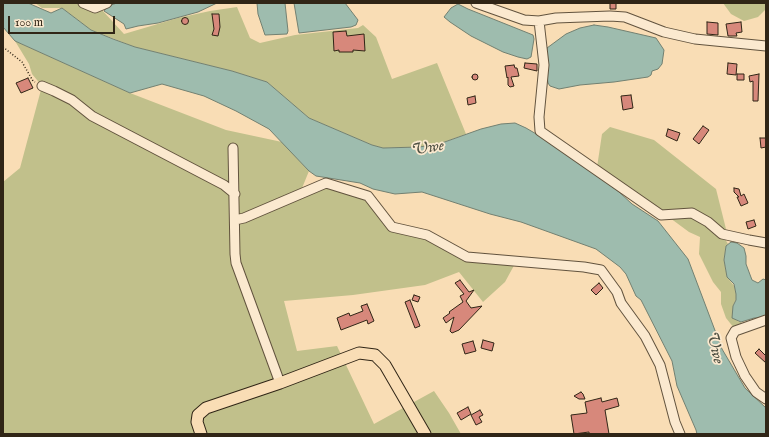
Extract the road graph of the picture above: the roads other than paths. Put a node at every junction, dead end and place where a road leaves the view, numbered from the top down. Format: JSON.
{"nodes":[{"id":1,"x":83,"y":3,"type":"edge"},
{"id":2,"x":107,"y":3,"type":"edge"},
{"id":3,"x":476,"y":3,"type":"edge"},
{"id":4,"x":539,"y":20,"type":"junction"},
{"id":5,"x":766,"y":46,"type":"edge"},
{"id":6,"x":42,"y":86,"type":"road end"},
{"id":7,"x":233,"y":148,"type":"dead end"},
{"id":8,"x":235,"y":194,"type":"junction"},
{"id":9,"x":235,"y":220,"type":"junction"},
{"id":10,"x":766,"y":243,"type":"edge"},
{"id":11,"x":766,"y":320,"type":"edge"},
{"id":12,"x":280,"y":383,"type":"junction"},
{"id":13,"x":766,"y":399,"type":"edge"},
{"id":14,"x":201,"y":434,"type":"edge"},
{"id":15,"x":425,"y":434,"type":"edge"},
{"id":16,"x":680,"y":434,"type":"edge"}],
"edges":[{"from":1,"to":2,"type":"street"},
{"from":3,"to":4,"type":"street"},
{"from":4,"to":5,"type":"street"},
{"from":4,"to":10,"type":"street"},
{"from":6,"to":8,"type":"street"},
{"from":7,"to":8,"type":"street"},
{"from":8,"to":9,"type":"street"},
{"from":9,"to":12,"type":"street"},
{"from":9,"to":16,"type":"street"},
{"from":11,"to":13,"type":"street"},
{"from":12,"to":14,"type":"main road"},
{"from":12,"to":15,"type":"main road"}]}
